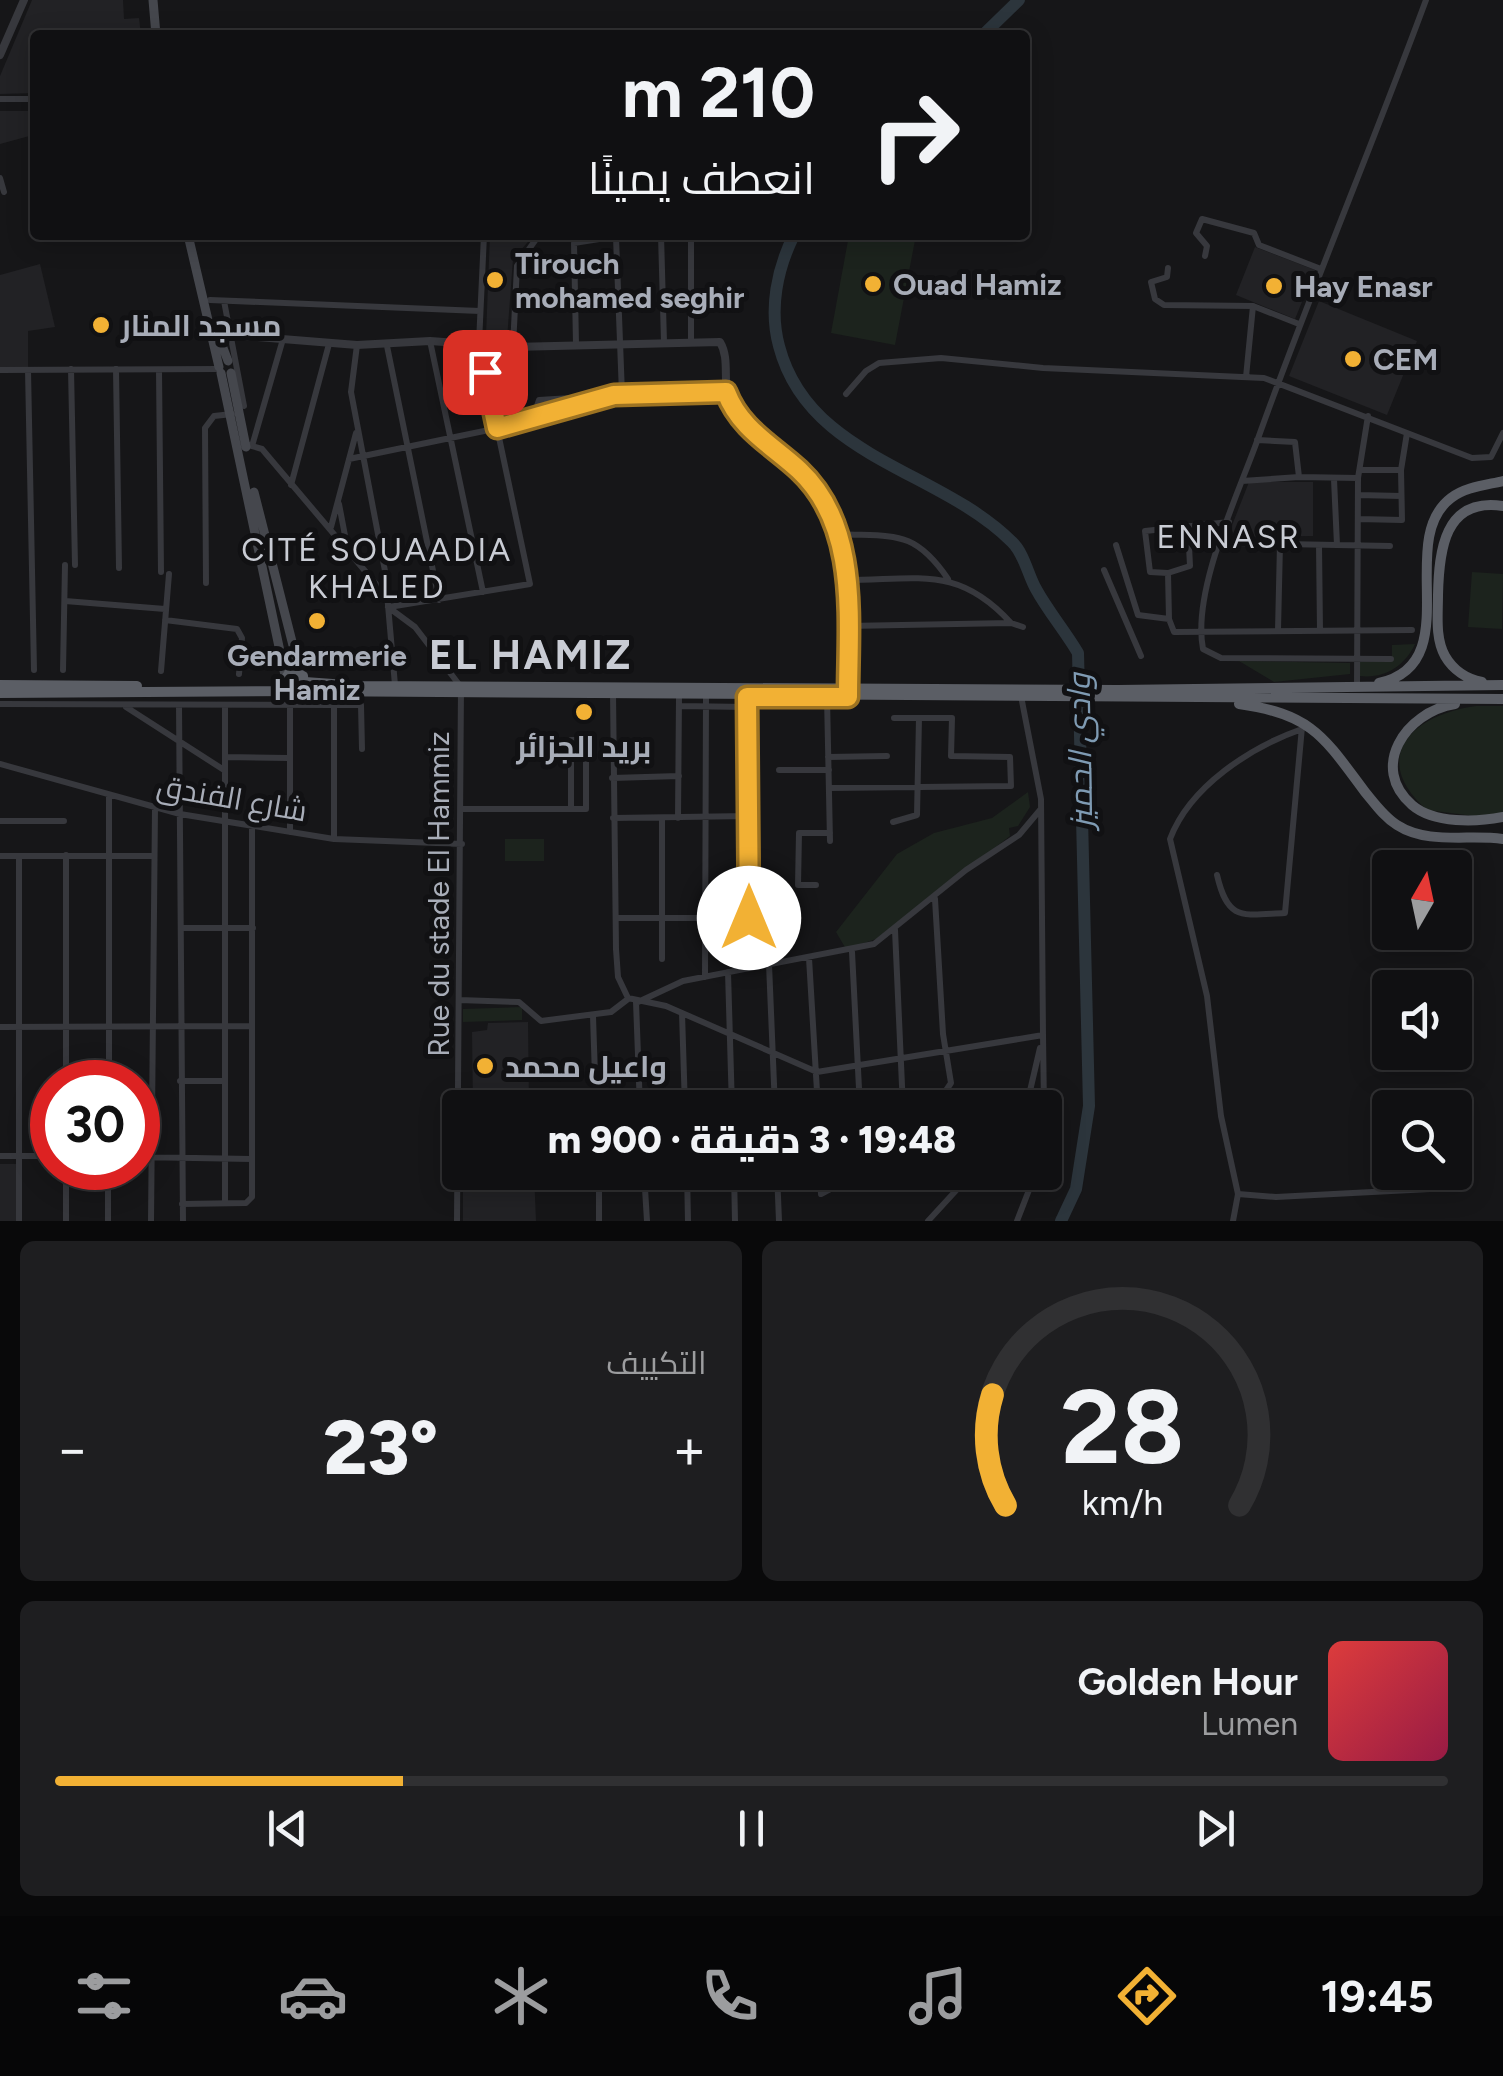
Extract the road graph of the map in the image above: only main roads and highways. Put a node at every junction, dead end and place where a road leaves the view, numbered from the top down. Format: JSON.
{"nodes":[{"id":1,"x":150,"y":0,"type":"edge"},
{"id":2,"x":153,"y":30,"type":"edge"},
{"id":3,"x":191,"y":240,"type":"edge"},
{"id":4,"x":192,"y":240,"type":"edge"},
{"id":5,"x":224,"y":369,"type":"junction"},
{"id":6,"x":238,"y":408,"type":"junction"},
{"id":7,"x":1503,"y":481,"type":"edge"},
{"id":8,"x":1503,"y":506,"type":"edge"},
{"id":9,"x":294,"y":683,"type":"junction"},
{"id":10,"x":0,"y":685,"type":"edge"},
{"id":11,"x":1503,"y":685,"type":"edge"},
{"id":12,"x":1357,"y":687,"type":"junction"},
{"id":13,"x":461,"y":690,"type":"junction"},
{"id":14,"x":613,"y":691,"type":"junction"},
{"id":15,"x":848,"y":693,"type":"junction"},
{"id":16,"x":0,"y":694,"type":"edge"},
{"id":17,"x":1122,"y":694,"type":"junction"},
{"id":18,"x":1203,"y":698,"type":"junction"},
{"id":19,"x":1503,"y":700,"type":"edge"},
{"id":20,"x":1503,"y":817,"type":"edge"},
{"id":21,"x":1503,"y":840,"type":"edge"}],
"edges":[{"from":1,"to":2,"type":"main road"},
{"from":3,"to":5,"type":"main road"},
{"from":4,"to":5,"type":"main road"},
{"from":5,"to":6,"type":"main road"},
{"from":6,"to":9,"type":"main road"},
{"from":6,"to":9,"type":"main road"},
{"from":7,"to":12,"type":"highway"},
{"from":8,"to":11,"type":"highway"},
{"from":9,"to":10,"type":"highway"},
{"from":9,"to":13,"type":"highway"},
{"from":9,"to":13,"type":"highway"},
{"from":9,"to":16,"type":"highway"},
{"from":11,"to":12,"type":"highway"},
{"from":12,"to":17,"type":"highway"},
{"from":13,"to":14,"type":"highway"},
{"from":14,"to":15,"type":"highway"},
{"from":14,"to":15,"type":"highway"},
{"from":15,"to":17,"type":"highway"},
{"from":17,"to":18,"type":"highway"},
{"from":18,"to":19,"type":"highway"},
{"from":18,"to":21,"type":"highway"},
{"from":19,"to":20,"type":"highway"}]}
